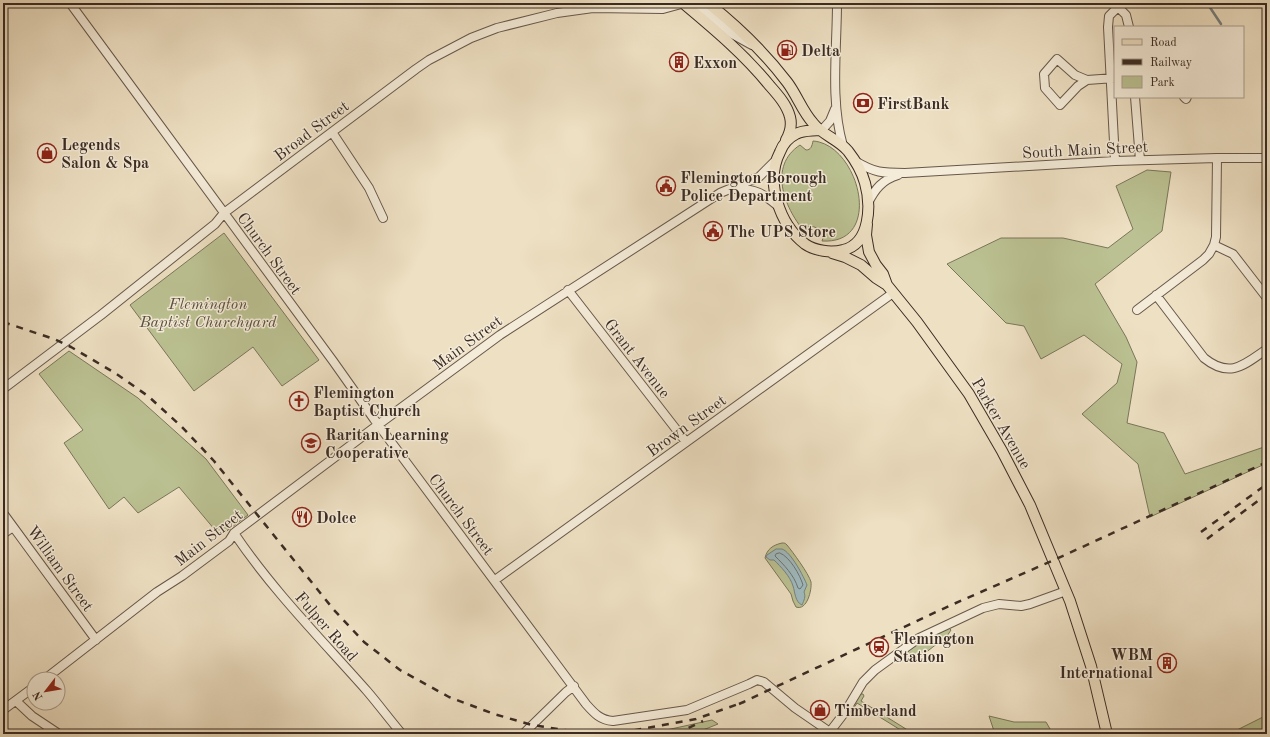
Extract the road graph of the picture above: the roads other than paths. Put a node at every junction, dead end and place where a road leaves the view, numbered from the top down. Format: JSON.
{"nodes":[{"id":1,"x":70,"y":3,"type":"edge"},
{"id":2,"x":684,"y":3,"type":"edge"},
{"id":3,"x":693,"y":3,"type":"edge"},
{"id":4,"x":708,"y":3,"type":"edge"},
{"id":5,"x":837,"y":3,"type":"edge"},
{"id":6,"x":1118,"y":5,"type":"edge"},
{"id":7,"x":1129,"y":26,"type":"edge"},
{"id":8,"x":756,"y":48,"type":"junction"},
{"id":9,"x":1113,"y":78,"type":"edge"},
{"id":10,"x":1087,"y":80,"type":"junction"},
{"id":11,"x":1135,"y":98,"type":"edge"},
{"id":12,"x":836,"y":102,"type":"junction"},
{"id":13,"x":820,"y":131,"type":"junction"},
{"id":14,"x":332,"y":132,"type":"junction"},
{"id":15,"x":784,"y":144,"type":"junction"},
{"id":16,"x":843,"y":146,"type":"junction"},
{"id":17,"x":1217,"y":158,"type":"junction"},
{"id":18,"x":1267,"y":158,"type":"edge"},
{"id":19,"x":776,"y":159,"type":"junction"},
{"id":20,"x":1140,"y":160,"type":"junction"},
{"id":21,"x":854,"y":161,"type":"junction"},
{"id":22,"x":1116,"y":161,"type":"junction"},
{"id":23,"x":905,"y":173,"type":"junction"},
{"id":24,"x":728,"y":190,"type":"junction"},
{"id":25,"x":868,"y":204,"type":"junction"},
{"id":26,"x":779,"y":207,"type":"junction"},
{"id":27,"x":224,"y":214,"type":"junction"},
{"id":28,"x":383,"y":218,"type":"dead end"},
{"id":29,"x":867,"y":224,"type":"junction"},
{"id":30,"x":1214,"y":245,"type":"junction"},
{"id":31,"x":826,"y":251,"type":"junction"},
{"id":32,"x":890,"y":289,"type":"junction"},
{"id":33,"x":568,"y":290,"type":"junction"},
{"id":34,"x":1156,"y":295,"type":"junction"},
{"id":35,"x":1267,"y":298,"type":"edge"},
{"id":36,"x":1136,"y":310,"type":"dead end"},
{"id":37,"x":1267,"y":349,"type":"edge"},
{"id":38,"x":3,"y":389,"type":"edge"},
{"id":39,"x":378,"y":424,"type":"junction"},
{"id":40,"x":686,"y":442,"type":"junction"},
{"id":41,"x":3,"y":513,"type":"edge"},
{"id":42,"x":13,"y":527,"type":"junction"},
{"id":43,"x":234,"y":533,"type":"junction"},
{"id":44,"x":3,"y":534,"type":"edge"},
{"id":45,"x":495,"y":580,"type":"junction"},
{"id":46,"x":1066,"y":591,"type":"junction"},
{"id":47,"x":96,"y":640,"type":"junction"},
{"id":48,"x":55,"y":671,"type":"edge"},
{"id":49,"x":574,"y":686,"type":"junction"},
{"id":50,"x":26,"y":693,"type":"edge"},
{"id":51,"x":16,"y":701,"type":"junction"},
{"id":52,"x":3,"y":710,"type":"edge"},
{"id":53,"x":828,"y":733,"type":"edge"},
{"id":54,"x":59,"y":734,"type":"edge"},
{"id":55,"x":402,"y":734,"type":"edge"},
{"id":56,"x":523,"y":734,"type":"edge"},
{"id":57,"x":1107,"y":734,"type":"edge"}],
"edges":[{"from":1,"to":27,"type":"street","name":"Church Street"},
{"from":2,"to":14,"type":"street","name":"Broad Street"},
{"from":2,"to":15,"type":"main road"},
{"from":3,"to":8,"type":"street"},
{"from":4,"to":8,"type":"main road"},
{"from":5,"to":12,"type":"street"},
{"from":6,"to":7,"type":"street"},
{"from":6,"to":9,"type":"street"},
{"from":8,"to":13,"type":"main road"},
{"from":9,"to":10,"type":"street"},
{"from":9,"to":22,"type":"street"},
{"from":10,"to":10,"type":"street"},
{"from":11,"to":20,"type":"street"},
{"from":12,"to":13,"type":"street"},
{"from":12,"to":16,"type":"street"},
{"from":13,"to":15,"type":"main road"},
{"from":13,"to":16,"type":"main road"},
{"from":14,"to":27,"type":"street","name":"Broad Street"},
{"from":14,"to":28,"type":"street"},
{"from":15,"to":19,"type":"main road"},
{"from":16,"to":21,"type":"main road"},
{"from":17,"to":18,"type":"street","name":"South Main Street"},
{"from":17,"to":20,"type":"street","name":"South Main Street"},
{"from":17,"to":30,"type":"street"},
{"from":19,"to":24,"type":"street","name":"Main Street"},
{"from":19,"to":26,"type":"main road"},
{"from":20,"to":22,"type":"street","name":"South Main Street"},
{"from":21,"to":23,"type":"street","name":"South Main Street"},
{"from":21,"to":25,"type":"main road"},
{"from":22,"to":23,"type":"street","name":"South Main Street"},
{"from":23,"to":25,"type":"street","name":"South Main Street"},
{"from":24,"to":26,"type":"street","name":"Main Street"},
{"from":24,"to":33,"type":"street","name":"Main Street"},
{"from":25,"to":29,"type":"main road"},
{"from":26,"to":31,"type":"main road"},
{"from":27,"to":38,"type":"street","name":"Broad Street"},
{"from":27,"to":39,"type":"street","name":"Church Street"},
{"from":29,"to":31,"type":"main road"},
{"from":29,"to":32,"type":"main road","name":"Parker Avenue"},
{"from":30,"to":34,"type":"street"},
{"from":30,"to":35,"type":"street"},
{"from":31,"to":32,"type":"main road","name":"Parker Avenue"},
{"from":32,"to":40,"type":"street","name":"Brown Street"},
{"from":32,"to":46,"type":"main road","name":"Parker Avenue"},
{"from":33,"to":39,"type":"street","name":"Main Street"},
{"from":33,"to":40,"type":"street","name":"Grant Avenue"},
{"from":34,"to":36,"type":"street"},
{"from":34,"to":37,"type":"street"},
{"from":39,"to":43,"type":"street","name":"Main Street"},
{"from":39,"to":45,"type":"street","name":"Church Street"},
{"from":40,"to":45,"type":"street","name":"Brown Street"},
{"from":41,"to":42,"type":"street","name":"William Street"},
{"from":42,"to":44,"type":"street"},
{"from":42,"to":47,"type":"street","name":"William Street"},
{"from":43,"to":47,"type":"street","name":"Main Street"},
{"from":43,"to":55,"type":"street","name":"Fulper Road"},
{"from":45,"to":49,"type":"street","name":"Church Street"},
{"from":46,"to":53,"type":"street"},
{"from":46,"to":57,"type":"main road","name":"Parker Avenue"},
{"from":47,"to":48,"type":"street","name":"Main Street"},
{"from":49,"to":53,"type":"street","name":"Church Street"},
{"from":49,"to":56,"type":"street"},
{"from":50,"to":51,"type":"street"},
{"from":51,"to":52,"type":"street"},
{"from":51,"to":54,"type":"street"}]}
